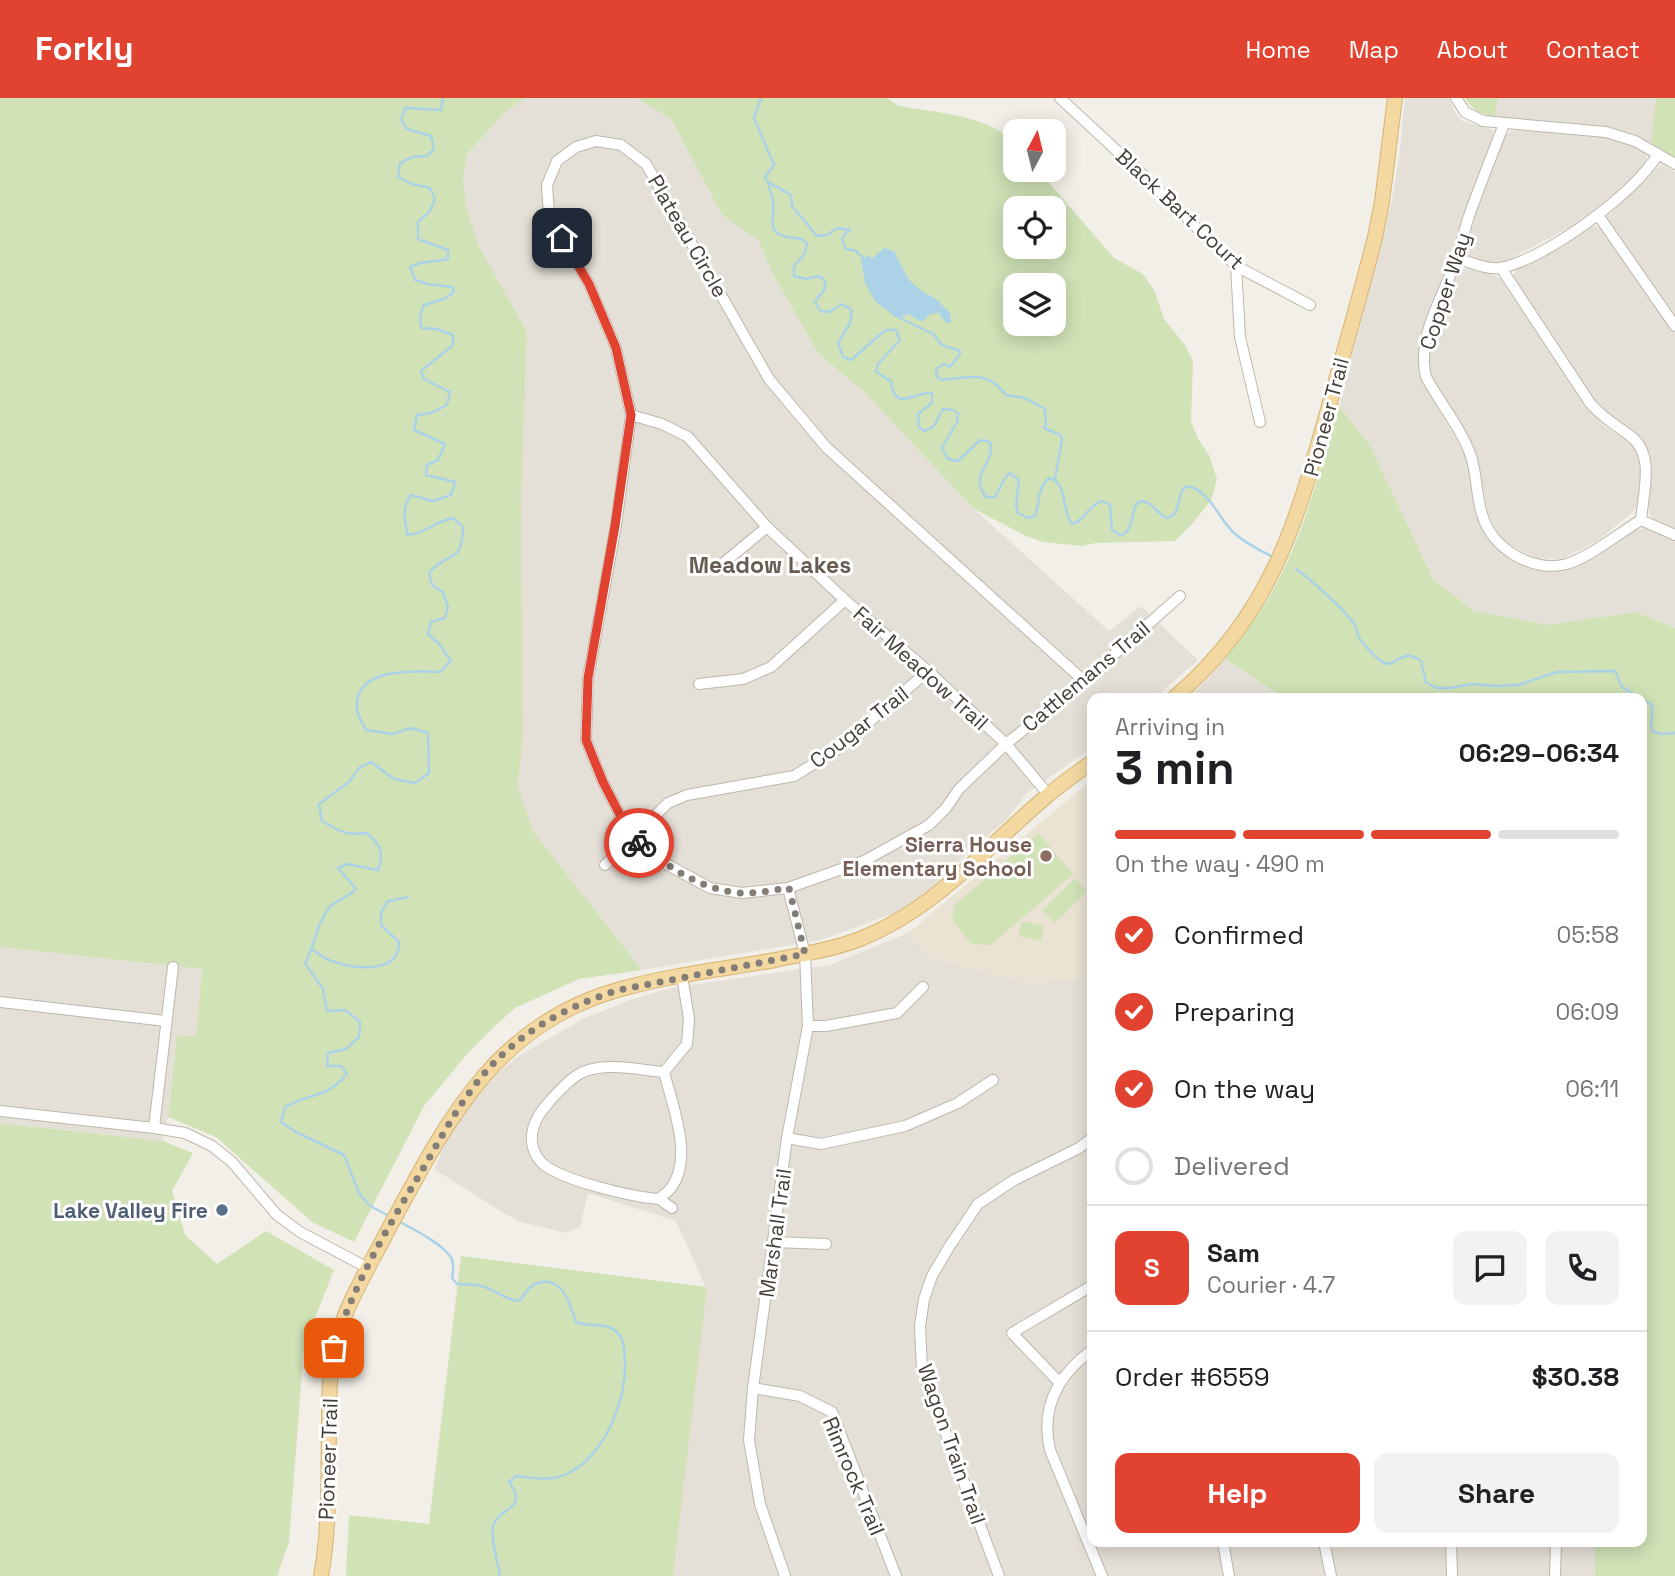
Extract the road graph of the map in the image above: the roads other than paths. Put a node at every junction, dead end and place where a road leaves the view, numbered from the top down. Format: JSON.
{"nodes":[{"id":1,"x":1060,"y":98,"type":"edge"},
{"id":2,"x":1395,"y":98,"type":"edge"},
{"id":3,"x":1456,"y":98,"type":"edge"},
{"id":4,"x":1504,"y":124,"type":"junction"},
{"id":5,"x":1658,"y":154,"type":"junction"},
{"id":6,"x":1675,"y":164,"type":"edge"},
{"id":7,"x":1598,"y":215,"type":"junction"},
{"id":8,"x":1457,"y":258,"type":"junction"},
{"id":9,"x":1236,"y":265,"type":"junction"},
{"id":10,"x":1501,"y":268,"type":"junction"},
{"id":11,"x":1310,"y":305,"type":"dead end"},
{"id":12,"x":1675,"y":326,"type":"edge"},
{"id":13,"x":631,"y":415,"type":"junction"},
{"id":14,"x":1260,"y":422,"type":"dead end"},
{"id":15,"x":1641,"y":520,"type":"junction"},
{"id":16,"x":766,"y":527,"type":"junction"},
{"id":17,"x":1675,"y":536,"type":"edge"},
{"id":18,"x":721,"y":565,"type":"dead end"},
{"id":19,"x":1180,"y":596,"type":"dead end"},
{"id":20,"x":845,"y":600,"type":"junction"},
{"id":21,"x":929,"y":671,"type":"junction"},
{"id":22,"x":1084,"y":681,"type":"junction"},
{"id":23,"x":699,"y":684,"type":"dead end"},
{"id":24,"x":1180,"y":693,"type":"edge"},
{"id":25,"x":1006,"y":744,"type":"junction"},
{"id":26,"x":1087,"y":766,"type":"edge"},
{"id":27,"x":1048,"y":794,"type":"junction"},
{"id":28,"x":632,"y":838,"type":"junction"},
{"id":29,"x":605,"y":865,"type":"dead end"},
{"id":30,"x":789,"y":888,"type":"junction"},
{"id":31,"x":805,"y":954,"type":"junction"},
{"id":32,"x":173,"y":967,"type":"dead end"},
{"id":33,"x":682,"y":976,"type":"junction"},
{"id":34,"x":923,"y":988,"type":"dead end"},
{"id":35,"x":0,"y":1002,"type":"edge"},
{"id":36,"x":166,"y":1021,"type":"junction"},
{"id":37,"x":808,"y":1026,"type":"junction"},
{"id":38,"x":664,"y":1072,"type":"junction"},
{"id":39,"x":993,"y":1080,"type":"dead end"},
{"id":40,"x":0,"y":1111,"type":"edge"},
{"id":41,"x":155,"y":1128,"type":"junction"},
{"id":42,"x":787,"y":1138,"type":"junction"},
{"id":43,"x":1087,"y":1142,"type":"edge"},
{"id":44,"x":659,"y":1199,"type":"junction"},
{"id":45,"x":672,"y":1209,"type":"dead end"},
{"id":46,"x":774,"y":1242,"type":"junction"},
{"id":47,"x":826,"y":1244,"type":"dead end"},
{"id":48,"x":368,"y":1268,"type":"junction"},
{"id":49,"x":1087,"y":1289,"type":"edge"},
{"id":50,"x":1087,"y":1354,"type":"edge"},
{"id":51,"x":1059,"y":1381,"type":"junction"},
{"id":52,"x":753,"y":1388,"type":"junction"},
{"id":53,"x":1087,"y":1540,"type":"edge"},
{"id":54,"x":1090,"y":1547,"type":"edge"},
{"id":55,"x":1224,"y":1547,"type":"edge"},
{"id":56,"x":1325,"y":1547,"type":"edge"},
{"id":57,"x":1451,"y":1547,"type":"edge"},
{"id":58,"x":1556,"y":1547,"type":"edge"},
{"id":59,"x":321,"y":1576,"type":"edge"},
{"id":60,"x":785,"y":1576,"type":"edge"},
{"id":61,"x":896,"y":1576,"type":"edge"},
{"id":62,"x":999,"y":1576,"type":"edge"},
{"id":63,"x":1102,"y":1576,"type":"edge"},
{"id":64,"x":1229,"y":1576,"type":"edge"},
{"id":65,"x":1331,"y":1576,"type":"edge"},
{"id":66,"x":1452,"y":1576,"type":"edge"},
{"id":67,"x":1555,"y":1576,"type":"edge"}],
"edges":[{"from":1,"to":9,"type":"street","name":"Black Bart Court"},
{"from":2,"to":24,"type":"main road","name":"Pioneer Trail"},
{"from":3,"to":4,"type":"street"},
{"from":4,"to":5,"type":"street"},
{"from":4,"to":8,"type":"street","name":"Copper Way"},
{"from":5,"to":6,"type":"street"},
{"from":5,"to":7,"type":"street"},
{"from":7,"to":10,"type":"street"},
{"from":7,"to":12,"type":"street"},
{"from":8,"to":10,"type":"street"},
{"from":8,"to":15,"type":"street","name":"Copper Way"},
{"from":9,"to":11,"type":"street","name":"Black Bart Court"},
{"from":9,"to":14,"type":"street"},
{"from":10,"to":15,"type":"street"},
{"from":13,"to":16,"type":"street","name":"Fair Meadow Trail"},
{"from":13,"to":22,"type":"street","name":"Plateau Circle"},
{"from":13,"to":28,"type":"street","name":"Plateau Circle"},
{"from":15,"to":17,"type":"street"},
{"from":16,"to":18,"type":"street"},
{"from":16,"to":20,"type":"street","name":"Fair Meadow Trail"},
{"from":19,"to":22,"type":"street","name":"Cattlemans Trail"},
{"from":20,"to":21,"type":"street","name":"Fair Meadow Trail"},
{"from":20,"to":23,"type":"street"},
{"from":21,"to":25,"type":"street","name":"Fair Meadow Trail"},
{"from":21,"to":28,"type":"street","name":"Cougar Trail"},
{"from":22,"to":25,"type":"street","name":"Cattlemans Trail"},
{"from":25,"to":27,"type":"street","name":"Fair Meadow Trail"},
{"from":25,"to":30,"type":"street","name":"Cattlemans Trail"},
{"from":26,"to":27,"type":"main road","name":"Pioneer Trail"},
{"from":27,"to":31,"type":"main road","name":"Pioneer Trail"},
{"from":28,"to":29,"type":"street","name":"Cougar Trail"},
{"from":28,"to":30,"type":"street","name":"Cattlemans Trail"},
{"from":30,"to":31,"type":"street","name":"Marshall Trail"},
{"from":31,"to":33,"type":"main road","name":"Pioneer Trail"},
{"from":31,"to":37,"type":"street","name":"Marshall Trail"},
{"from":32,"to":36,"type":"street"},
{"from":33,"to":38,"type":"street"},
{"from":33,"to":48,"type":"main road","name":"Pioneer Trail"},
{"from":34,"to":37,"type":"street"},
{"from":35,"to":36,"type":"street"},
{"from":36,"to":41,"type":"street"},
{"from":37,"to":42,"type":"street","name":"Marshall Trail"},
{"from":38,"to":44,"type":"street"},
{"from":38,"to":44,"type":"street"},
{"from":39,"to":42,"type":"street"},
{"from":40,"to":41,"type":"street"},
{"from":41,"to":48,"type":"street"},
{"from":42,"to":46,"type":"street","name":"Marshall Trail"},
{"from":43,"to":62,"type":"street","name":"Wagon Train Trail"},
{"from":44,"to":45,"type":"street"},
{"from":46,"to":47,"type":"street"},
{"from":46,"to":52,"type":"street","name":"Marshall Trail"},
{"from":48,"to":59,"type":"main road","name":"Pioneer Trail"},
{"from":49,"to":51,"type":"street"},
{"from":50,"to":51,"type":"street"},
{"from":51,"to":53,"type":"street"},
{"from":52,"to":60,"type":"street","name":"Marshall Trail"},
{"from":52,"to":61,"type":"street","name":"Rimrock Trail"},
{"from":54,"to":63,"type":"street"},
{"from":55,"to":64,"type":"street"},
{"from":56,"to":65,"type":"street"},
{"from":57,"to":66,"type":"street"},
{"from":58,"to":67,"type":"street"}]}
